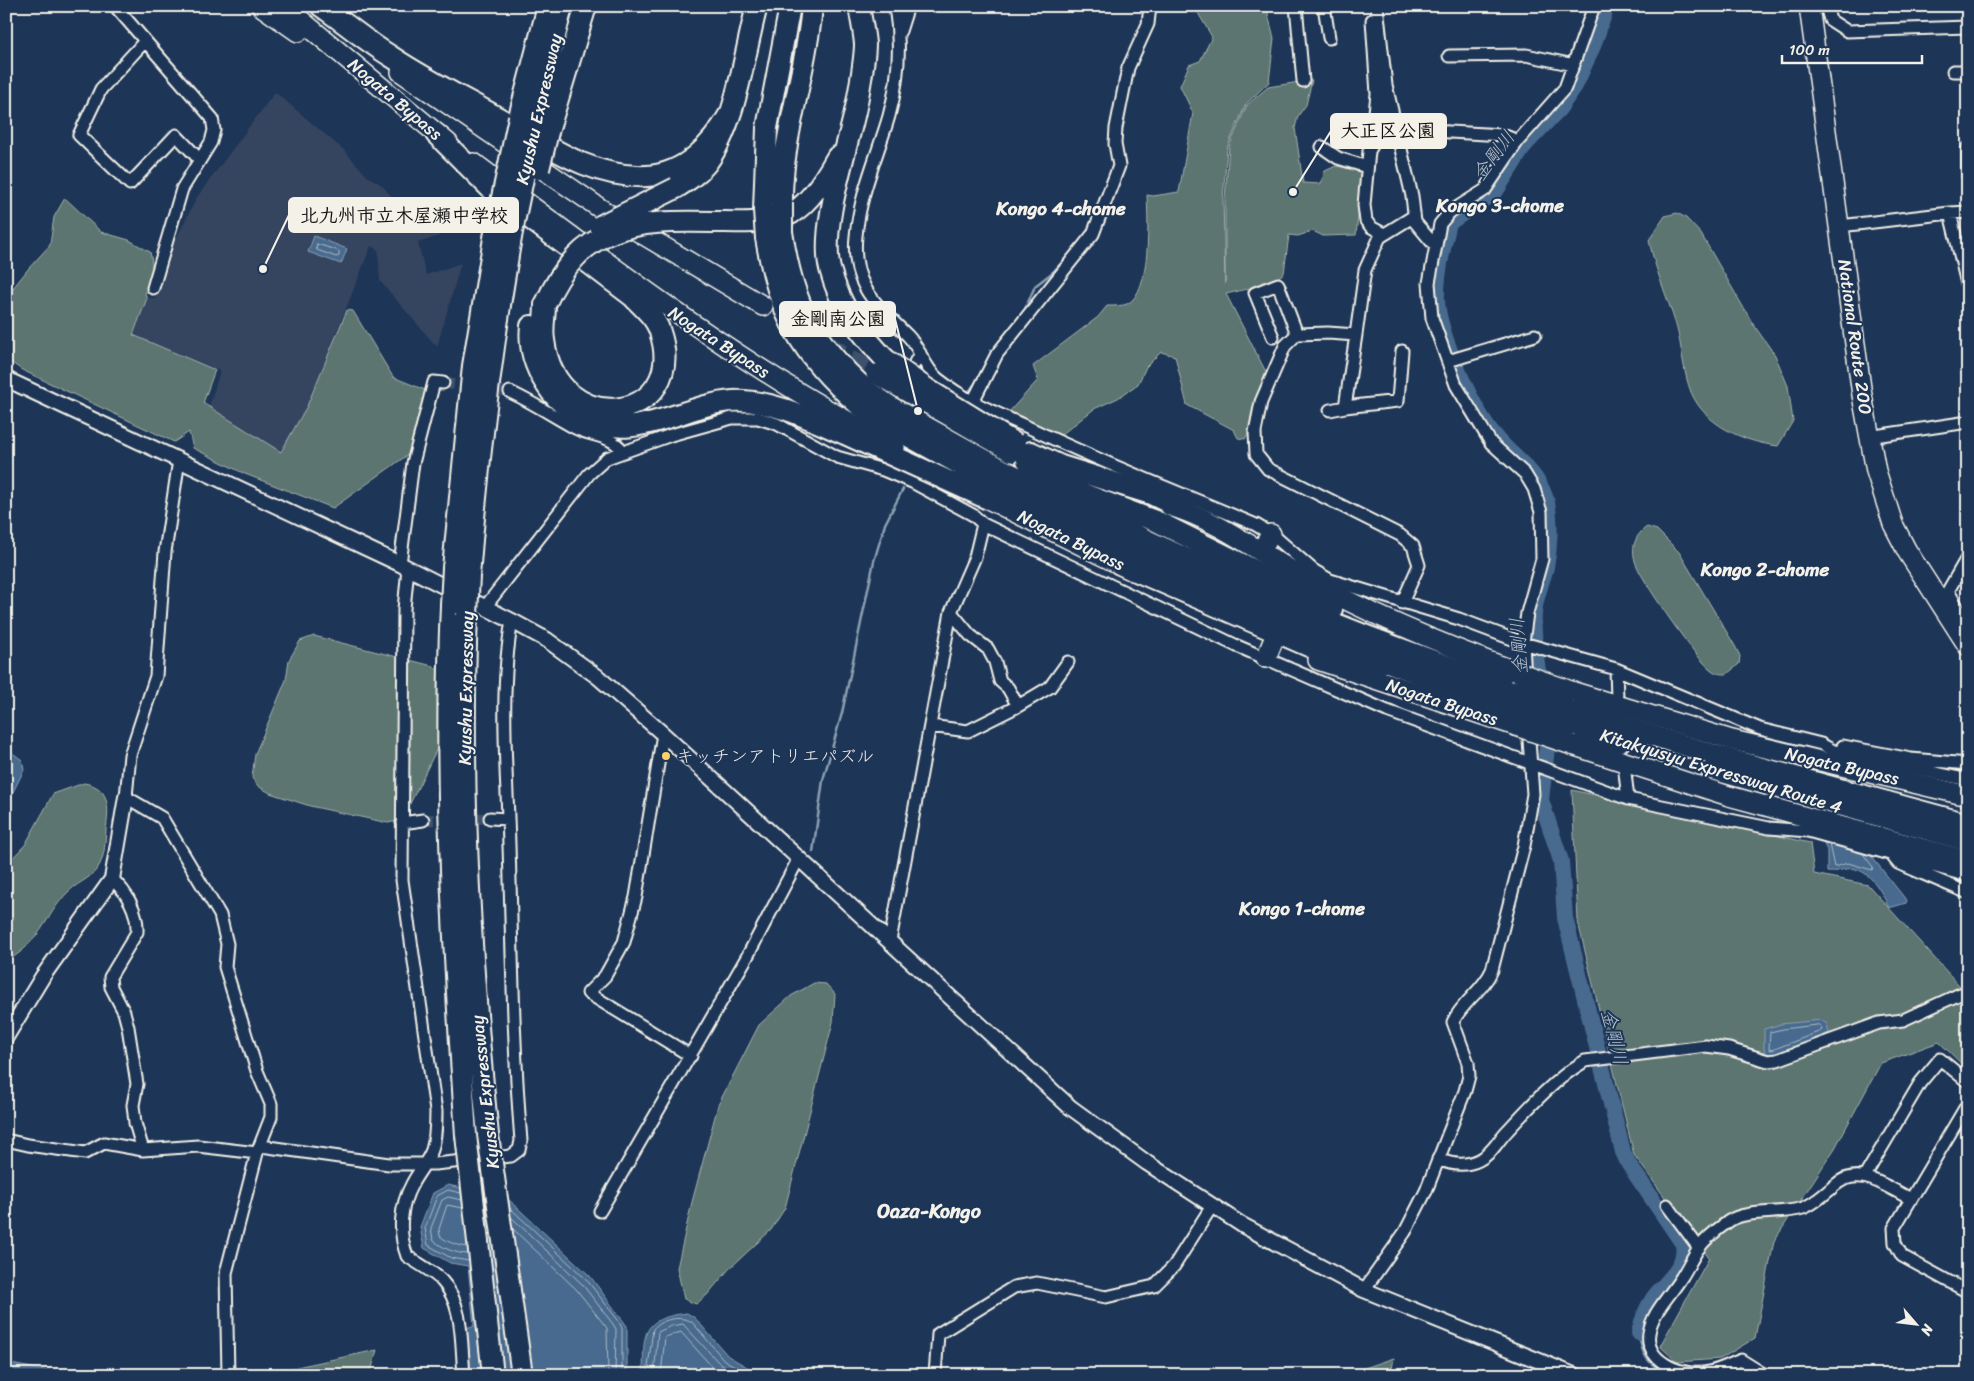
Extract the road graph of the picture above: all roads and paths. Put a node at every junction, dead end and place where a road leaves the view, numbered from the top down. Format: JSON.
{"nodes":[{"id":1,"x":115,"y":6,"type":"edge"},
{"id":2,"x":261,"y":6,"type":"edge"},
{"id":3,"x":284,"y":6,"type":"edge"},
{"id":4,"x":311,"y":6,"type":"edge"},
{"id":5,"x":321,"y":6,"type":"edge"},
{"id":6,"x":548,"y":6,"type":"edge"},
{"id":7,"x":562,"y":6,"type":"edge"},
{"id":8,"x":586,"y":6,"type":"edge"},
{"id":9,"x":790,"y":6,"type":"edge"},
{"id":10,"x":812,"y":6,"type":"edge"},
{"id":11,"x":859,"y":6,"type":"edge"},
{"id":12,"x":895,"y":6,"type":"edge"},
{"id":13,"x":908,"y":6,"type":"edge"},
{"id":14,"x":1150,"y":6,"type":"edge"},
{"id":15,"x":1296,"y":6,"type":"edge"},
{"id":16,"x":1324,"y":6,"type":"edge"},
{"id":17,"x":1370,"y":6,"type":"edge"},
{"id":18,"x":1378,"y":6,"type":"edge"},
{"id":19,"x":1594,"y":6,"type":"edge"},
{"id":20,"x":1809,"y":6,"type":"edge"},
{"id":21,"x":1826,"y":6,"type":"edge"},
{"id":22,"x":755,"y":11,"type":"edge"},
{"id":23,"x":1968,"y":27,"type":"edge"},
{"id":24,"x":899,"y":33,"type":"junction"},
{"id":25,"x":1329,"y":38,"type":"dead end"},
{"id":26,"x":145,"y":41,"type":"junction"},
{"id":27,"x":1449,"y":56,"type":"dead end"},
{"id":28,"x":1574,"y":65,"type":"junction"},
{"id":29,"x":1953,"y":71,"type":"dead end"},
{"id":30,"x":1968,"y":71,"type":"edge"},
{"id":31,"x":1303,"y":81,"type":"dead end"},
{"id":32,"x":1386,"y":86,"type":"junction"},
{"id":33,"x":855,"y":114,"type":"junction"},
{"id":34,"x":729,"y":115,"type":"junction"},
{"id":35,"x":534,"y":125,"type":"junction"},
{"id":36,"x":1398,"y":129,"type":"junction"},
{"id":37,"x":436,"y":134,"type":"junction"},
{"id":38,"x":1518,"y":141,"type":"junction"},
{"id":39,"x":1322,"y":147,"type":"dead end"},
{"id":40,"x":1968,"y":148,"type":"edge"},
{"id":41,"x":1369,"y":151,"type":"junction"},
{"id":42,"x":200,"y":160,"type":"junction"},
{"id":43,"x":1368,"y":167,"type":"junction"},
{"id":44,"x":1968,"y":177,"type":"edge"},
{"id":45,"x":773,"y":207,"type":"junction"},
{"id":46,"x":1968,"y":212,"type":"edge"},
{"id":47,"x":1950,"y":213,"type":"junction"},
{"id":48,"x":1444,"y":217,"type":"junction"},
{"id":49,"x":1415,"y":220,"type":"junction"},
{"id":50,"x":1840,"y":226,"type":"junction"},
{"id":51,"x":510,"y":231,"type":"junction"},
{"id":52,"x":1384,"y":234,"type":"junction"},
{"id":53,"x":1436,"y":247,"type":"junction"},
{"id":54,"x":1966,"y":272,"type":"edge"},
{"id":55,"x":153,"y":288,"type":"dead end"},
{"id":56,"x":1968,"y":288,"type":"edge"},
{"id":57,"x":541,"y":303,"type":"junction"},
{"id":58,"x":763,"y":306,"type":"dead end"},
{"id":59,"x":1297,"y":334,"type":"junction"},
{"id":60,"x":1356,"y":335,"type":"junction"},
{"id":61,"x":1535,"y":335,"type":"dead end"},
{"id":62,"x":1273,"y":337,"type":"dead end"},
{"id":63,"x":1402,"y":352,"type":"dead end"},
{"id":64,"x":920,"y":353,"type":"junction"},
{"id":65,"x":1448,"y":361,"type":"junction"},
{"id":66,"x":6,"y":379,"type":"edge"},
{"id":67,"x":443,"y":382,"type":"dead end"},
{"id":68,"x":510,"y":392,"type":"tunnel mouth"},
{"id":69,"x":864,"y":394,"type":"junction"},
{"id":70,"x":973,"y":403,"type":"junction"},
{"id":71,"x":1345,"y":407,"type":"junction"},
{"id":72,"x":1330,"y":410,"type":"dead end"},
{"id":73,"x":1968,"y":422,"type":"edge"},
{"id":74,"x":1868,"y":437,"type":"junction"},
{"id":75,"x":623,"y":451,"type":"junction"},
{"id":76,"x":178,"y":460,"type":"junction"},
{"id":77,"x":862,"y":463,"type":"junction"},
{"id":78,"x":1007,"y":468,"type":"junction"},
{"id":79,"x":927,"y":490,"type":"junction"},
{"id":80,"x":1184,"y":510,"type":"joint"},
{"id":81,"x":984,"y":524,"type":"junction"},
{"id":82,"x":1271,"y":534,"type":"junction"},
{"id":83,"x":1261,"y":551,"type":"junction"},
{"id":84,"x":1968,"y":556,"type":"edge"},
{"id":85,"x":1120,"y":564,"type":"junction"},
{"id":86,"x":404,"y":566,"type":"junction"},
{"id":87,"x":461,"y":572,"type":"junction"},
{"id":88,"x":1402,"y":603,"type":"junction"},
{"id":89,"x":485,"y":607,"type":"junction"},
{"id":90,"x":459,"y":610,"type":"junction"},
{"id":91,"x":951,"y":612,"type":"junction"},
{"id":92,"x":512,"y":621,"type":"junction"},
{"id":93,"x":1968,"y":625,"type":"edge"},
{"id":94,"x":1523,"y":642,"type":"junction"},
{"id":95,"x":1968,"y":646,"type":"edge"},
{"id":96,"x":1269,"y":650,"type":"junction"},
{"id":97,"x":1068,"y":662,"type":"dead end"},
{"id":98,"x":1616,"y":669,"type":"junction"},
{"id":99,"x":1481,"y":687,"type":"junction"},
{"id":100,"x":1618,"y":698,"type":"dead end"},
{"id":101,"x":1018,"y":706,"type":"junction"},
{"id":102,"x":1516,"y":708,"type":"junction"},
{"id":103,"x":1571,"y":718,"type":"junction"},
{"id":104,"x":930,"y":726,"type":"junction"},
{"id":105,"x":663,"y":734,"type":"junction"},
{"id":106,"x":1822,"y":744,"type":"junction"},
{"id":107,"x":1531,"y":762,"type":"junction"},
{"id":108,"x":1968,"y":764,"type":"edge"},
{"id":109,"x":1625,"y":773,"type":"dead end"},
{"id":110,"x":1968,"y":780,"type":"edge"},
{"id":111,"x":1968,"y":796,"type":"edge"},
{"id":112,"x":126,"y":797,"type":"junction"},
{"id":113,"x":1628,"y":799,"type":"junction"},
{"id":114,"x":490,"y":818,"type":"tunnel mouth"},
{"id":115,"x":508,"y":819,"type":"junction"},
{"id":116,"x":423,"y":820,"type":"tunnel mouth"},
{"id":117,"x":402,"y":823,"type":"junction"},
{"id":118,"x":1806,"y":824,"type":"junction"},
{"id":119,"x":1968,"y":824,"type":"edge"},
{"id":120,"x":1968,"y":841,"type":"edge"},
{"id":121,"x":1872,"y":842,"type":"junction"},
{"id":122,"x":1890,"y":854,"type":"junction"},
{"id":123,"x":799,"y":858,"type":"junction"},
{"id":124,"x":1968,"y":861,"type":"edge"},
{"id":125,"x":1968,"y":876,"type":"edge"},
{"id":126,"x":112,"y":879,"type":"junction"},
{"id":127,"x":1968,"y":893,"type":"edge"},
{"id":128,"x":890,"y":941,"type":"junction"},
{"id":129,"x":1968,"y":993,"type":"edge"},
{"id":130,"x":6,"y":1037,"type":"edge"},
{"id":131,"x":691,"y":1056,"type":"junction"},
{"id":132,"x":1968,"y":1082,"type":"edge"},
{"id":133,"x":1968,"y":1103,"type":"edge"},
{"id":134,"x":6,"y":1140,"type":"edge"},
{"id":135,"x":143,"y":1150,"type":"junction"},
{"id":136,"x":259,"y":1150,"type":"junction"},
{"id":137,"x":1438,"y":1159,"type":"junction"},
{"id":138,"x":426,"y":1163,"type":"junction"},
{"id":139,"x":1865,"y":1176,"type":"junction"},
{"id":140,"x":1909,"y":1198,"type":"junction"},
{"id":141,"x":1667,"y":1205,"type":"dead end"},
{"id":142,"x":1212,"y":1206,"type":"junction"},
{"id":143,"x":600,"y":1211,"type":"dead end"},
{"id":144,"x":1699,"y":1248,"type":"junction"},
{"id":145,"x":1364,"y":1290,"type":"junction"},
{"id":146,"x":1968,"y":1292,"type":"edge"},
{"id":147,"x":228,"y":1375,"type":"edge"},
{"id":148,"x":464,"y":1375,"type":"edge"},
{"id":149,"x":493,"y":1375,"type":"edge"},
{"id":150,"x":522,"y":1375,"type":"edge"},
{"id":151,"x":935,"y":1375,"type":"edge"},
{"id":152,"x":1574,"y":1375,"type":"edge"},
{"id":153,"x":1765,"y":1375,"type":"edge"}],
"edges":[{"from":1,"to":26,"type":"street"},
{"from":2,"to":37,"type":"highway"},
{"from":3,"to":37,"type":"highway","name":"Nogata Bypass"},
{"from":4,"to":58,"type":"highway","name":"Nogata Bypass"},
{"from":5,"to":34,"type":"highway"},
{"from":6,"to":35,"type":"highway","name":"Kyushu Expressway"},
{"from":7,"to":35,"type":"highway","name":"Kyushu Expressway"},
{"from":8,"to":35,"type":"highway"},
{"from":9,"to":45,"type":"highway"},
{"from":10,"to":45,"type":"highway"},
{"from":11,"to":33,"type":"highway"},
{"from":12,"to":24,"type":"street"},
{"from":13,"to":24,"type":"street"},
{"from":14,"to":70,"type":"street"},
{"from":15,"to":31,"type":"street"},
{"from":16,"to":25,"type":"street"},
{"from":17,"to":41,"type":"street"},
{"from":18,"to":32,"type":"street"},
{"from":19,"to":28,"type":"street"},
{"from":20,"to":50,"type":"highway","name":"National Route 200"},
{"from":21,"to":23,"type":"street"},
{"from":22,"to":34,"type":"highway"},
{"from":24,"to":64,"type":"street"},
{"from":26,"to":42,"type":"street"},
{"from":26,"to":42,"type":"street"},
{"from":27,"to":28,"type":"street"},
{"from":28,"to":38,"type":"street"},
{"from":29,"to":30,"type":"street"},
{"from":32,"to":36,"type":"street"},
{"from":32,"to":41,"type":"street"},
{"from":33,"to":57,"type":"highway","bridge":true},
{"from":33,"to":69,"type":"highway"},
{"from":34,"to":57,"type":"highway","bridge":true},
{"from":35,"to":51,"type":"highway","bridge":true},
{"from":35,"to":51,"type":"highway","name":"Kyushu Expressway","bridge":true},
{"from":36,"to":38,"type":"street"},
{"from":36,"to":49,"type":"street"},
{"from":37,"to":57,"type":"highway"},
{"from":37,"to":69,"type":"highway","name":"Nogata Bypass"},
{"from":38,"to":48,"type":"street"},
{"from":39,"to":43,"type":"street"},
{"from":40,"to":44,"type":"street"},
{"from":41,"to":43,"type":"street"},
{"from":42,"to":55,"type":"street"},
{"from":43,"to":52,"type":"street"},
{"from":45,"to":69,"type":"highway","bridge":true},
{"from":46,"to":47,"type":"street"},
{"from":47,"to":50,"type":"street"},
{"from":47,"to":54,"type":"street"},
{"from":48,"to":49,"type":"street"},
{"from":48,"to":53,"type":"street"},
{"from":49,"to":52,"type":"street"},
{"from":49,"to":53,"type":"street"},
{"from":50,"to":74,"type":"highway","name":"National Route 200"},
{"from":51,"to":87,"type":"highway","name":"Kyushu Expressway"},
{"from":51,"to":87,"type":"highway","name":"Kyushu Expressway"},
{"from":52,"to":60,"type":"street"},
{"from":53,"to":65,"type":"street"},
{"from":54,"to":56,"type":"street"},
{"from":57,"to":69,"type":"highway"},
{"from":59,"to":60,"type":"street"},
{"from":59,"to":62,"type":"street"},
{"from":59,"to":88,"type":"street"},
{"from":60,"to":71,"type":"street"},
{"from":61,"to":65,"type":"street"},
{"from":63,"to":71,"type":"street"},
{"from":64,"to":70,"type":"street"},
{"from":64,"to":77,"type":"street"},
{"from":65,"to":94,"type":"street"},
{"from":66,"to":76,"type":"street"},
{"from":67,"to":86,"type":"street"},
{"from":68,"to":75,"type":"street"},
{"from":69,"to":78,"type":"highway","bridge":true},
{"from":69,"to":78,"type":"highway","bridge":true},
{"from":69,"to":78,"type":"highway","bridge":true},
{"from":70,"to":79,"type":"street"},
{"from":70,"to":82,"type":"street"},
{"from":71,"to":72,"type":"street"},
{"from":73,"to":74,"type":"street"},
{"from":74,"to":95,"type":"highway","name":"National Route 200"},
{"from":75,"to":77,"type":"street"},
{"from":75,"to":89,"type":"street"},
{"from":76,"to":86,"type":"street"},
{"from":76,"to":112,"type":"street"},
{"from":77,"to":79,"type":"street"},
{"from":78,"to":80,"type":"highway"},
{"from":78,"to":85,"type":"highway","name":"Nogata Bypass"},
{"from":78,"to":99,"type":"highway"},
{"from":79,"to":81,"type":"street"},
{"from":80,"to":83,"type":"highway","name":"Nogata Bypass"},
{"from":81,"to":91,"type":"street"},
{"from":81,"to":96,"type":"street"},
{"from":82,"to":83,"type":"highway"},
{"from":82,"to":88,"type":"street"},
{"from":83,"to":103,"type":"highway","name":"Nogata Bypass","bridge":true},
{"from":84,"to":93,"type":"street"},
{"from":85,"to":96,"type":"highway","name":"Nogata Bypass"},
{"from":85,"to":99,"type":"highway"},
{"from":86,"to":89,"type":"street"},
{"from":86,"to":117,"type":"street"},
{"from":87,"to":90,"type":"highway","name":"Kyushu Expressway","bridge":true},
{"from":88,"to":94,"type":"street"},
{"from":89,"to":92,"type":"street"},
{"from":90,"to":149,"type":"highway","name":"Kyushu Expressway","bridge":true},
{"from":90,"to":150,"type":"highway","name":"Kyushu Expressway","bridge":true},
{"from":91,"to":101,"type":"street"},
{"from":91,"to":104,"type":"street"},
{"from":92,"to":105,"type":"street"},
{"from":92,"to":115,"type":"street"},
{"from":94,"to":98,"type":"street"},
{"from":94,"to":107,"type":"street"},
{"from":96,"to":102,"type":"highway","name":"Nogata Bypass"},
{"from":96,"to":107,"type":"street"},
{"from":97,"to":101,"type":"street"},
{"from":98,"to":100,"type":"street"},
{"from":98,"to":106,"type":"street"},
{"from":99,"to":102,"type":"highway","name":"Kitakyusyu Expressway Route 4"},
{"from":101,"to":104,"type":"street"},
{"from":102,"to":103,"type":"highway","name":"Kitakyusyu Expressway Route 4","bridge":true},
{"from":103,"to":111,"type":"highway","name":"Nogata Bypass"},
{"from":103,"to":118,"type":"highway","name":"Nogata Bypass"},
{"from":103,"to":119,"type":"highway","name":"Kitakyusyu Expressway Route 4"},
{"from":103,"to":120,"type":"highway","name":"Kitakyusyu Expressway Route 4"},
{"from":104,"to":128,"type":"street"},
{"from":105,"to":123,"type":"street"},
{"from":105,"to":131,"type":"street"},
{"from":106,"to":108,"type":"street"},
{"from":106,"to":110,"type":"street"},
{"from":107,"to":113,"type":"street"},
{"from":107,"to":137,"type":"street"},
{"from":109,"to":113,"type":"street"},
{"from":112,"to":126,"type":"street"},
{"from":112,"to":136,"type":"street"},
{"from":113,"to":118,"type":"street"},
{"from":114,"to":115,"type":"street"},
{"from":115,"to":138,"type":"street"},
{"from":116,"to":117,"type":"street"},
{"from":117,"to":138,"type":"street"},
{"from":118,"to":121,"type":"highway","name":"Nogata Bypass"},
{"from":121,"to":122,"type":"street"},
{"from":121,"to":124,"type":"highway","name":"Nogata Bypass"},
{"from":122,"to":125,"type":"street"},
{"from":122,"to":127,"type":"street"},
{"from":123,"to":128,"type":"street"},
{"from":123,"to":131,"type":"street"},
{"from":126,"to":130,"type":"street"},
{"from":126,"to":135,"type":"street"},
{"from":128,"to":142,"type":"street"},
{"from":129,"to":137,"type":"street"},
{"from":131,"to":143,"type":"street"},
{"from":132,"to":139,"type":"street"},
{"from":133,"to":140,"type":"street"},
{"from":134,"to":135,"type":"street"},
{"from":135,"to":136,"type":"street"},
{"from":136,"to":138,"type":"street"},
{"from":136,"to":147,"type":"street"},
{"from":137,"to":145,"type":"street"},
{"from":138,"to":148,"type":"street"},
{"from":139,"to":140,"type":"street"},
{"from":139,"to":144,"type":"street"},
{"from":140,"to":146,"type":"street"},
{"from":141,"to":144,"type":"street"},
{"from":142,"to":145,"type":"street"},
{"from":142,"to":151,"type":"street"},
{"from":144,"to":153,"type":"street"},
{"from":145,"to":152,"type":"street"}]}
